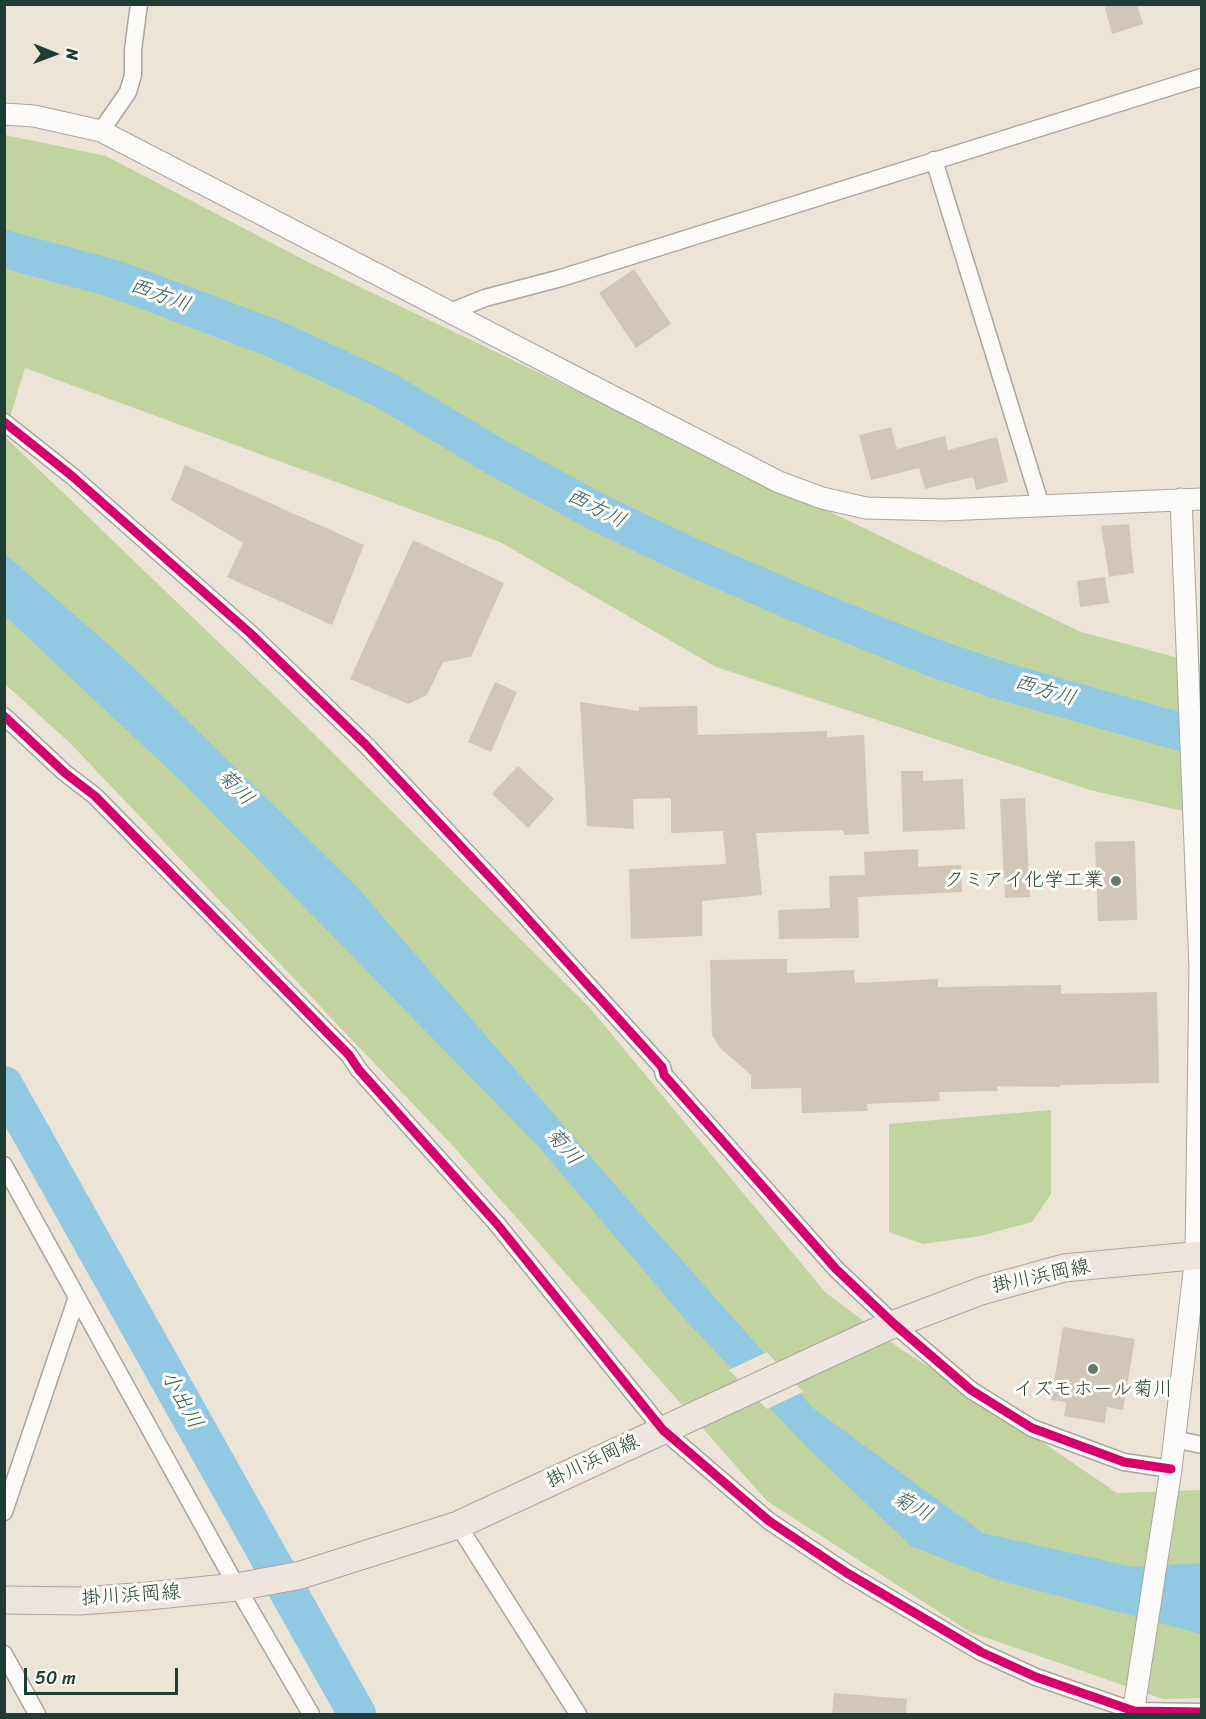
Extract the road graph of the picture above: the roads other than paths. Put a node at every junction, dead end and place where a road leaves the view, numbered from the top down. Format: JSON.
{"nodes":[{"id":1,"x":139,"y":4,"type":"edge"},
{"id":2,"x":1202,"y":76,"type":"edge"},
{"id":3,"x":4,"y":114,"type":"edge"},
{"id":4,"x":101,"y":131,"type":"junction"},
{"id":5,"x":933,"y":160,"type":"junction"},
{"id":6,"x":450,"y":312,"type":"junction"},
{"id":7,"x":4,"y":422,"type":"edge"},
{"id":8,"x":1191,"y":499,"type":"edge"},
{"id":9,"x":1041,"y":506,"type":"junction"},
{"id":10,"x":4,"y":716,"type":"edge"},
{"id":11,"x":1201,"y":1093,"type":"edge"},
{"id":12,"x":4,"y":1165,"type":"edge"},
{"id":13,"x":1199,"y":1255,"type":"edge"},
{"id":14,"x":77,"y":1297,"type":"junction"},
{"id":15,"x":889,"y":1326,"type":"junction"},
{"id":16,"x":663,"y":1430,"type":"junction"},
{"id":17,"x":1174,"y":1439,"type":"junction"},
{"id":18,"x":1202,"y":1445,"type":"edge"},
{"id":19,"x":1169,"y":1477,"type":"junction"},
{"id":20,"x":4,"y":1512,"type":"edge"},
{"id":21,"x":458,"y":1525,"type":"junction"},
{"id":22,"x":243,"y":1586,"type":"junction"},
{"id":23,"x":4,"y":1600,"type":"edge"},
{"id":24,"x":4,"y":1654,"type":"edge"},
{"id":25,"x":1134,"y":1709,"type":"edge"},
{"id":26,"x":1202,"y":1712,"type":"edge"},
{"id":27,"x":37,"y":1714,"type":"edge"},
{"id":28,"x":311,"y":1714,"type":"edge"},
{"id":29,"x":578,"y":1714,"type":"edge"}],
"edges":[{"from":1,"to":4,"type":"street"},
{"from":2,"to":5,"type":"street"},
{"from":3,"to":4,"type":"street"},
{"from":4,"to":6,"type":"street"},
{"from":5,"to":6,"type":"street"},
{"from":5,"to":9,"type":"street"},
{"from":6,"to":9,"type":"street"},
{"from":7,"to":15,"type":"street"},
{"from":8,"to":9,"type":"street"},
{"from":8,"to":11,"type":"street"},
{"from":10,"to":16,"type":"street"},
{"from":11,"to":13,"type":"street"},
{"from":12,"to":14,"type":"street"},
{"from":13,"to":15,"type":"main road","name":"掛川浜岡線"},
{"from":13,"to":17,"type":"street"},
{"from":14,"to":20,"type":"street"},
{"from":14,"to":22,"type":"street"},
{"from":15,"to":16,"type":"main road","name":"掛川浜岡線"},
{"from":15,"to":19,"type":"street"},
{"from":16,"to":21,"type":"main road","name":"掛川浜岡線"},
{"from":16,"to":25,"type":"street"},
{"from":17,"to":18,"type":"street"},
{"from":17,"to":19,"type":"street"},
{"from":19,"to":25,"type":"street"},
{"from":21,"to":22,"type":"main road","name":"掛川浜岡線"},
{"from":21,"to":29,"type":"street"},
{"from":22,"to":23,"type":"main road","name":"掛川浜岡線"},
{"from":22,"to":28,"type":"street"},
{"from":24,"to":27,"type":"street"},
{"from":25,"to":26,"type":"street"}]}
